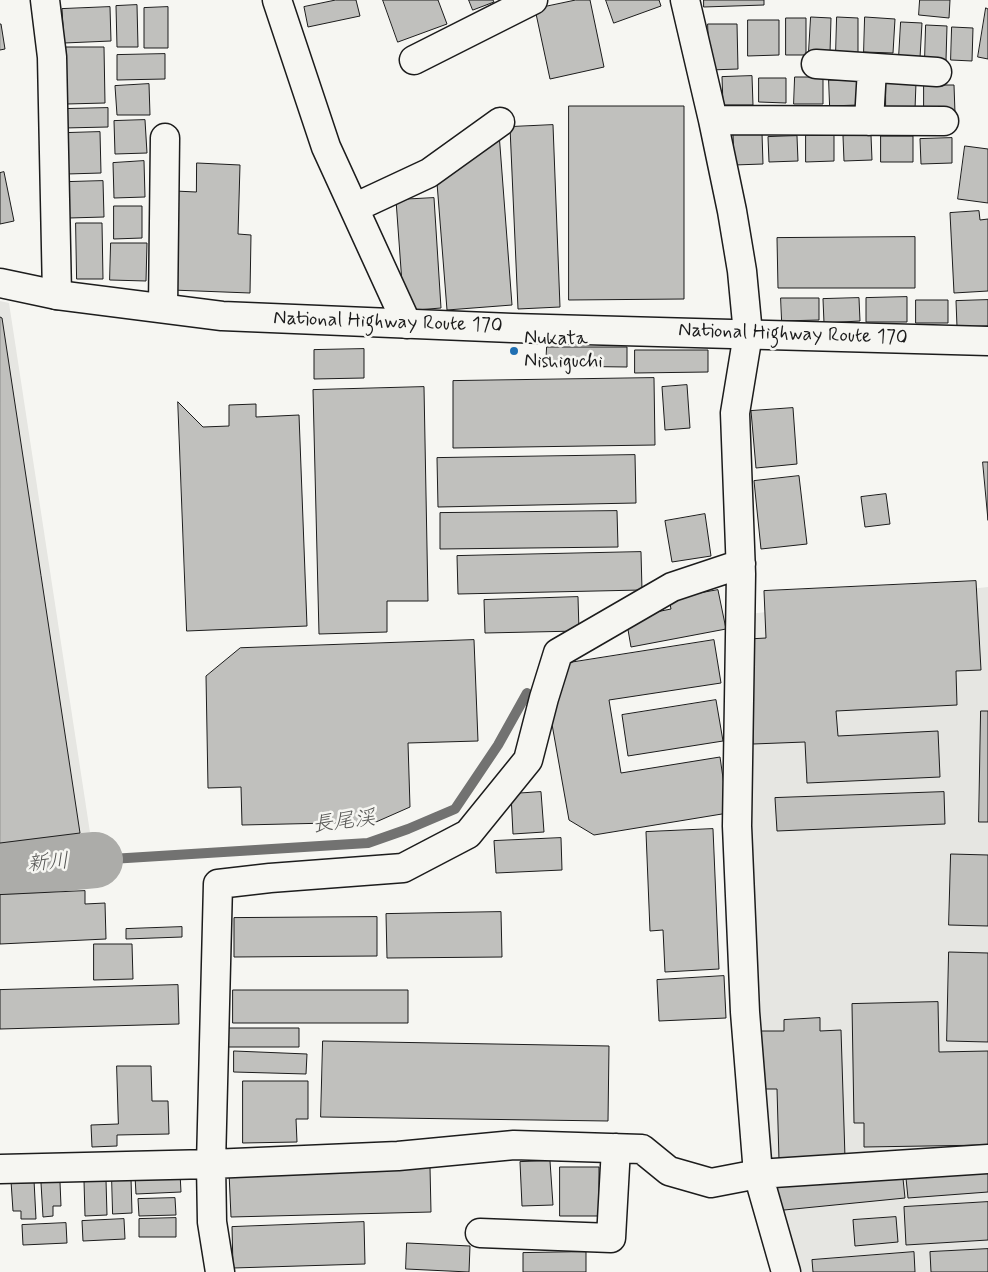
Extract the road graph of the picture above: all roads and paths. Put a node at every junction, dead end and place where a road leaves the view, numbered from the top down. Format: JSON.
{"nodes":[{"id":1,"x":45,"y":0,"type":"edge"},
{"id":2,"x":277,"y":0,"type":"edge"},
{"id":3,"x":533,"y":0,"type":"edge"},
{"id":4,"x":685,"y":0,"type":"edge"},
{"id":5,"x":414,"y":60,"type":"dead end"},
{"id":6,"x":816,"y":64,"type":"dead end"},
{"id":7,"x":872,"y":69,"type":"junction"},
{"id":8,"x":937,"y":72,"type":"dead end"},
{"id":9,"x":713,"y":120,"type":"junction"},
{"id":10,"x":869,"y":120,"type":"junction"},
{"id":11,"x":944,"y":121,"type":"dead end"},
{"id":12,"x":500,"y":122,"type":"dead end"},
{"id":13,"x":166,"y":138,"type":"dead end"},
{"id":14,"x":354,"y":208,"type":"junction"},
{"id":15,"x":0,"y":283,"type":"edge"},
{"id":16,"x":57,"y":295,"type":"junction"},
{"id":17,"x":163,"y":308,"type":"junction"},
{"id":18,"x":407,"y":324,"type":"junction"},
{"id":19,"x":748,"y":334,"type":"junction"},
{"id":20,"x":988,"y":341,"type":"edge"},
{"id":21,"x":740,"y":564,"type":"junction"},
{"id":22,"x":616,"y":1148,"type":"junction"},
{"id":23,"x":988,"y":1159,"type":"edge"},
{"id":24,"x":211,"y":1164,"type":"junction"},
{"id":25,"x":0,"y":1169,"type":"edge"},
{"id":26,"x":758,"y":1174,"type":"junction"},
{"id":27,"x":480,"y":1233,"type":"dead end"},
{"id":28,"x":220,"y":1272,"type":"edge"},
{"id":29,"x":786,"y":1272,"type":"edge"}],
"edges":[{"from":1,"to":16,"type":"main road"},
{"from":2,"to":14,"type":"main road"},
{"from":3,"to":5,"type":"main road"},
{"from":4,"to":9,"type":"main road"},
{"from":6,"to":7,"type":"main road"},
{"from":7,"to":8,"type":"main road"},
{"from":7,"to":10,"type":"main road"},
{"from":9,"to":10,"type":"main road"},
{"from":9,"to":19,"type":"main road"},
{"from":10,"to":11,"type":"main road"},
{"from":12,"to":14,"type":"main road"},
{"from":13,"to":17,"type":"main road"},
{"from":14,"to":18,"type":"main road"},
{"from":15,"to":16,"type":"main road","name":"National Highway Route 170"},
{"from":16,"to":17,"type":"main road","name":"National Highway Route 170"},
{"from":17,"to":18,"type":"main road","name":"National Highway Route 170"},
{"from":18,"to":19,"type":"main road","name":"National Highway Route 170"},
{"from":19,"to":20,"type":"main road","name":"National Highway Route 170"},
{"from":19,"to":21,"type":"main road"},
{"from":21,"to":24,"type":"main road"},
{"from":21,"to":26,"type":"main road"},
{"from":22,"to":24,"type":"main road"},
{"from":22,"to":26,"type":"main road"},
{"from":22,"to":27,"type":"main road"},
{"from":23,"to":26,"type":"main road"},
{"from":24,"to":25,"type":"main road"},
{"from":24,"to":28,"type":"main road"},
{"from":26,"to":29,"type":"main road"}]}
